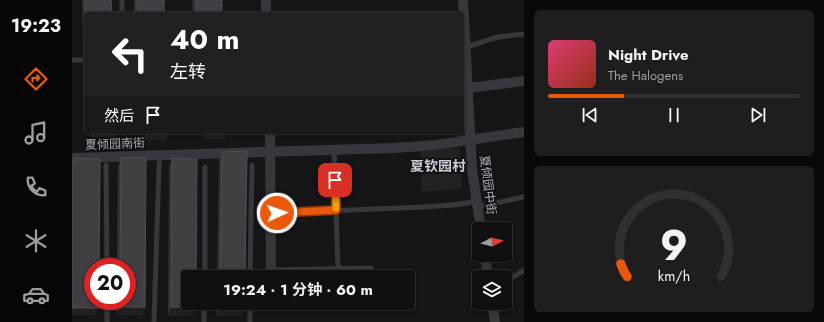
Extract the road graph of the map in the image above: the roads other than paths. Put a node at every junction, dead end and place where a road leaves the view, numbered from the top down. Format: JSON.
{"nodes":[{"id":1,"x":122,"y":0,"type":"edge"},
{"id":2,"x":266,"y":0,"type":"edge"},
{"id":3,"x":463,"y":0,"type":"edge"},
{"id":4,"x":122,"y":12,"type":"edge"},
{"id":5,"x":266,"y":12,"type":"edge"},
{"id":6,"x":463,"y":12,"type":"edge"},
{"id":7,"x":524,"y":34,"type":"edge"},
{"id":8,"x":464,"y":47,"type":"edge"},
{"id":9,"x":72,"y":60,"type":"edge"},
{"id":10,"x":84,"y":60,"type":"edge"},
{"id":11,"x":524,"y":81,"type":"edge"},
{"id":12,"x":468,"y":88,"type":"junction"},
{"id":13,"x":524,"y":132,"type":"edge"},
{"id":14,"x":270,"y":134,"type":"edge"},
{"id":15,"x":471,"y":139,"type":"junction"},
{"id":16,"x":334,"y":150,"type":"junction"},
{"id":17,"x":270,"y":152,"type":"junction"},
{"id":18,"x":72,"y":158,"type":"edge"},
{"id":19,"x":160,"y":159,"type":"dead end"},
{"id":20,"x":106,"y":165,"type":"dead end"},
{"id":21,"x":252,"y":165,"type":"dead end"},
{"id":22,"x":205,"y":166,"type":"dead end"},
{"id":23,"x":524,"y":197,"type":"edge"},
{"id":24,"x":477,"y":204,"type":"junction"},
{"id":25,"x":336,"y":210,"type":"junction"},
{"id":26,"x":271,"y":212,"type":"junction"},
{"id":27,"x":480,"y":222,"type":"edge"},
{"id":28,"x":107,"y":258,"type":"edge"},
{"id":29,"x":371,"y":268,"type":"dead end"},
{"id":30,"x":338,"y":269,"type":"junction"},
{"id":31,"x":205,"y":270,"type":"edge"},
{"id":32,"x":250,"y":270,"type":"edge"},
{"id":33,"x":271,"y":270,"type":"edge"},
{"id":34,"x":325,"y":270,"type":"edge"},
{"id":35,"x":524,"y":270,"type":"edge"},
{"id":36,"x":512,"y":278,"type":"edge"},
{"id":37,"x":107,"y":310,"type":"edge"},
{"id":38,"x":204,"y":310,"type":"edge"},
{"id":39,"x":250,"y":310,"type":"edge"},
{"id":40,"x":493,"y":310,"type":"edge"},
{"id":41,"x":107,"y":322,"type":"edge"},
{"id":42,"x":154,"y":322,"type":"edge"},
{"id":43,"x":204,"y":322,"type":"edge"},
{"id":44,"x":250,"y":322,"type":"edge"},
{"id":45,"x":495,"y":322,"type":"edge"}],
"edges":[{"from":1,"to":4,"type":"lane"},
{"from":2,"to":5,"type":"street"},
{"from":3,"to":6,"type":"street","name":"夏倾园中街"},
{"from":7,"to":8,"type":"lane"},
{"from":8,"to":12,"type":"street","name":"夏倾园中街"},
{"from":9,"to":10,"type":"lane"},
{"from":11,"to":12,"type":"street"},
{"from":12,"to":15,"type":"street","name":"夏倾园中街"},
{"from":13,"to":15,"type":"street","name":"夏倾园南街"},
{"from":14,"to":17,"type":"street"},
{"from":15,"to":16,"type":"street","name":"夏倾园南街"},
{"from":15,"to":24,"type":"street","name":"夏倾园中街"},
{"from":16,"to":17,"type":"street","name":"夏倾园南街"},
{"from":16,"to":25,"type":"lane"},
{"from":17,"to":18,"type":"street","name":"夏倾园南街"},
{"from":17,"to":26,"type":"street"},
{"from":19,"to":42,"type":"lane"},
{"from":20,"to":28,"type":"lane"},
{"from":21,"to":32,"type":"lane"},
{"from":22,"to":31,"type":"lane"},
{"from":23,"to":24,"type":"lane"},
{"from":24,"to":25,"type":"lane"},
{"from":24,"to":27,"type":"street","name":"夏倾园中街"},
{"from":25,"to":26,"type":"lane"},
{"from":25,"to":30,"type":"lane"},
{"from":26,"to":33,"type":"street"},
{"from":29,"to":30,"type":"lane"},
{"from":30,"to":34,"type":"lane"},
{"from":35,"to":36,"type":"lane"},
{"from":37,"to":41,"type":"lane"},
{"from":38,"to":43,"type":"lane"},
{"from":39,"to":44,"type":"lane"},
{"from":40,"to":45,"type":"street"}]}
